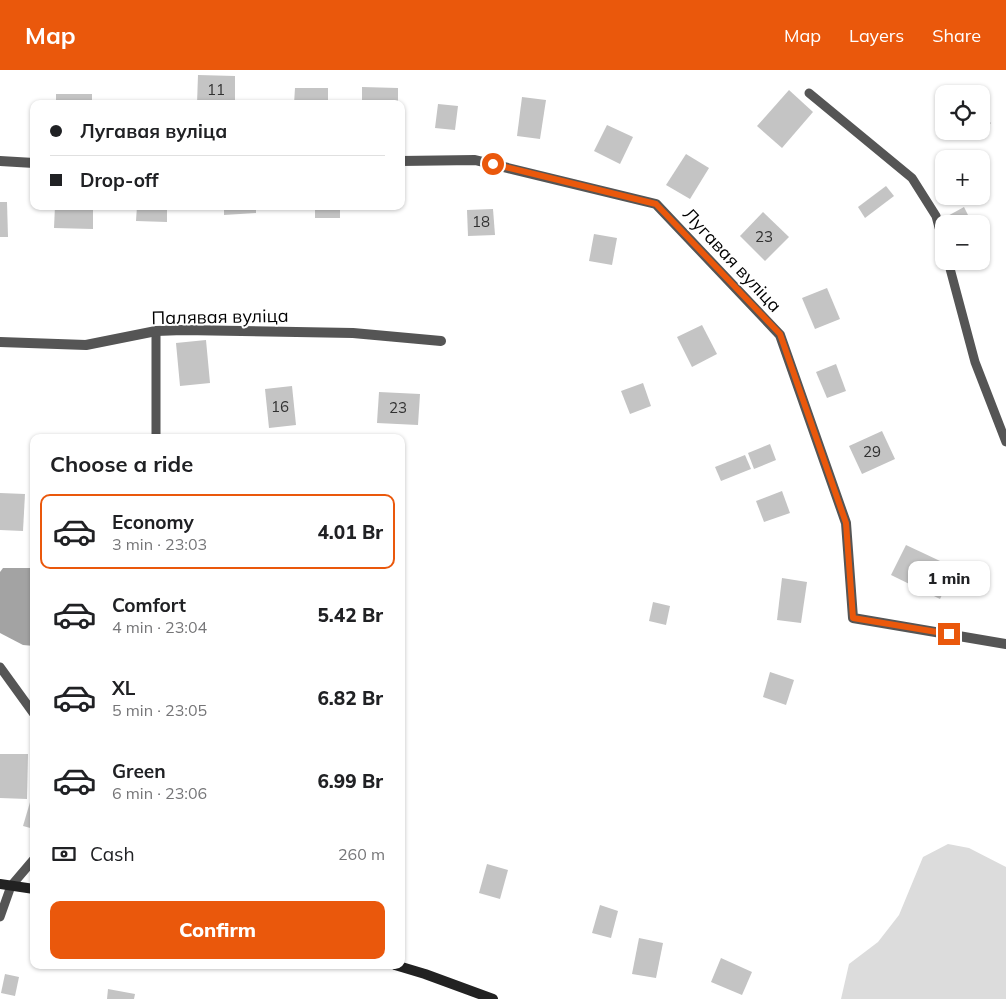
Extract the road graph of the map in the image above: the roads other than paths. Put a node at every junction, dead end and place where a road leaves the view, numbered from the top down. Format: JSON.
{"nodes":[{"id":1,"x":809,"y":93,"type":"dead end"},
{"id":2,"x":0,"y":161,"type":"edge"},
{"id":3,"x":405,"y":161,"type":"edge"},
{"id":4,"x":30,"y":163,"type":"edge"},
{"id":5,"x":935,"y":215,"type":"edge"},
{"id":6,"x":950,"y":270,"type":"edge"},
{"id":7,"x":156,"y":331,"type":"junction"},
{"id":8,"x":441,"y":341,"type":"dead end"},
{"id":9,"x":0,"y":342,"type":"edge"},
{"id":10,"x":156,"y":434,"type":"edge"},
{"id":11,"x":1006,"y":442,"type":"edge"},
{"id":12,"x":1006,"y":644,"type":"edge"},
{"id":13,"x":0,"y":667,"type":"edge"},
{"id":14,"x":30,"y":708,"type":"edge"},
{"id":15,"x":30,"y":864,"type":"edge"},
{"id":16,"x":0,"y":884,"type":"edge"},
{"id":17,"x":11,"y":886,"type":"junction"},
{"id":18,"x":30,"y":888,"type":"edge"},
{"id":19,"x":0,"y":917,"type":"edge"},
{"id":20,"x":405,"y":968,"type":"edge"},
{"id":21,"x":493,"y":999,"type":"edge"}],
"edges":[{"from":1,"to":5,"type":"lane"},
{"from":2,"to":4,"type":"street"},
{"from":3,"to":12,"type":"street","name":"Лугавая вуліца"},
{"from":6,"to":11,"type":"lane"},
{"from":7,"to":8,"type":"street","name":"Палявая вуліца"},
{"from":7,"to":9,"type":"street","name":"Палявая вуліца"},
{"from":7,"to":10,"type":"lane"},
{"from":13,"to":14,"type":"lane"},
{"from":15,"to":17,"type":"lane"},
{"from":16,"to":17,"type":"street"},
{"from":17,"to":18,"type":"street"},
{"from":17,"to":19,"type":"lane"},
{"from":20,"to":21,"type":"street"}]}
